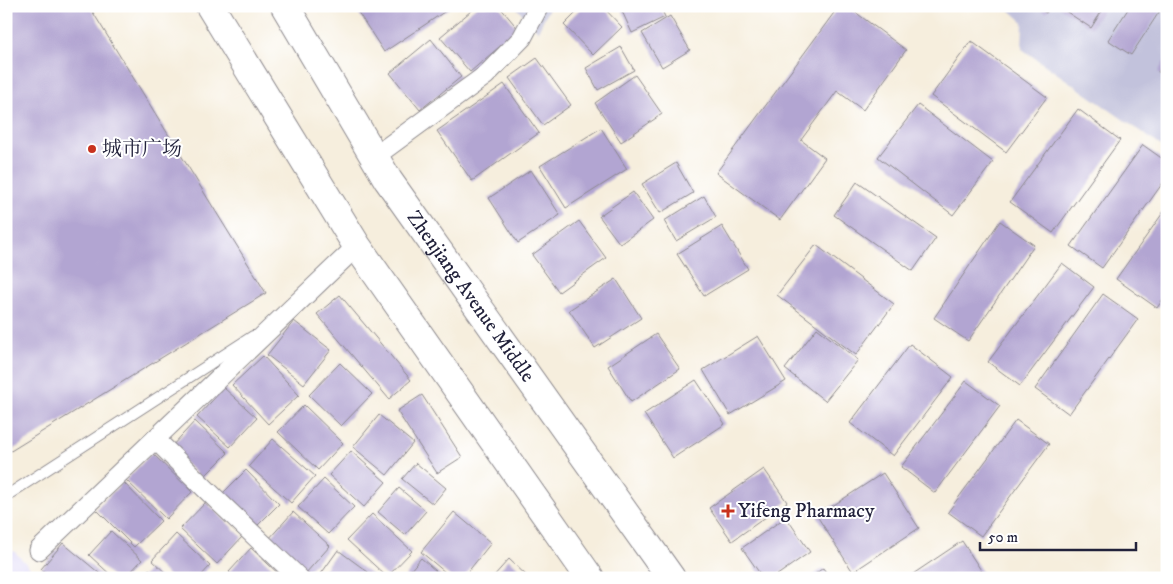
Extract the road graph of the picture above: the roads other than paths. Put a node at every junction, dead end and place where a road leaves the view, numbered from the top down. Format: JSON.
{"nodes":[{"id":1,"x":210,"y":6,"type":"edge"},
{"id":2,"x":285,"y":6,"type":"edge"},
{"id":3,"x":539,"y":6,"type":"edge"},
{"id":4,"x":374,"y":157,"type":"junction"},
{"id":5,"x":357,"y":246,"type":"junction"},
{"id":6,"x":283,"y":316,"type":"junction"},
{"id":7,"x":155,"y":439,"type":"junction"},
{"id":8,"x":6,"y":496,"type":"edge"},
{"id":9,"x":39,"y":550,"type":"dead end"},
{"id":10,"x":299,"y":578,"type":"edge"},
{"id":11,"x":590,"y":578,"type":"edge"},
{"id":12,"x":671,"y":578,"type":"edge"}],
"edges":[{"from":1,"to":5,"type":"main road"},
{"from":2,"to":4,"type":"main road","name":"Zhenjiang Avenue Middle"},
{"from":3,"to":4,"type":"street"},
{"from":4,"to":12,"type":"main road","name":"Zhenjiang Avenue Middle"},
{"from":5,"to":6,"type":"street"},
{"from":5,"to":11,"type":"main road"},
{"from":6,"to":7,"type":"street"},
{"from":6,"to":8,"type":"lane"},
{"from":7,"to":9,"type":"street"},
{"from":7,"to":10,"type":"street"}]}
